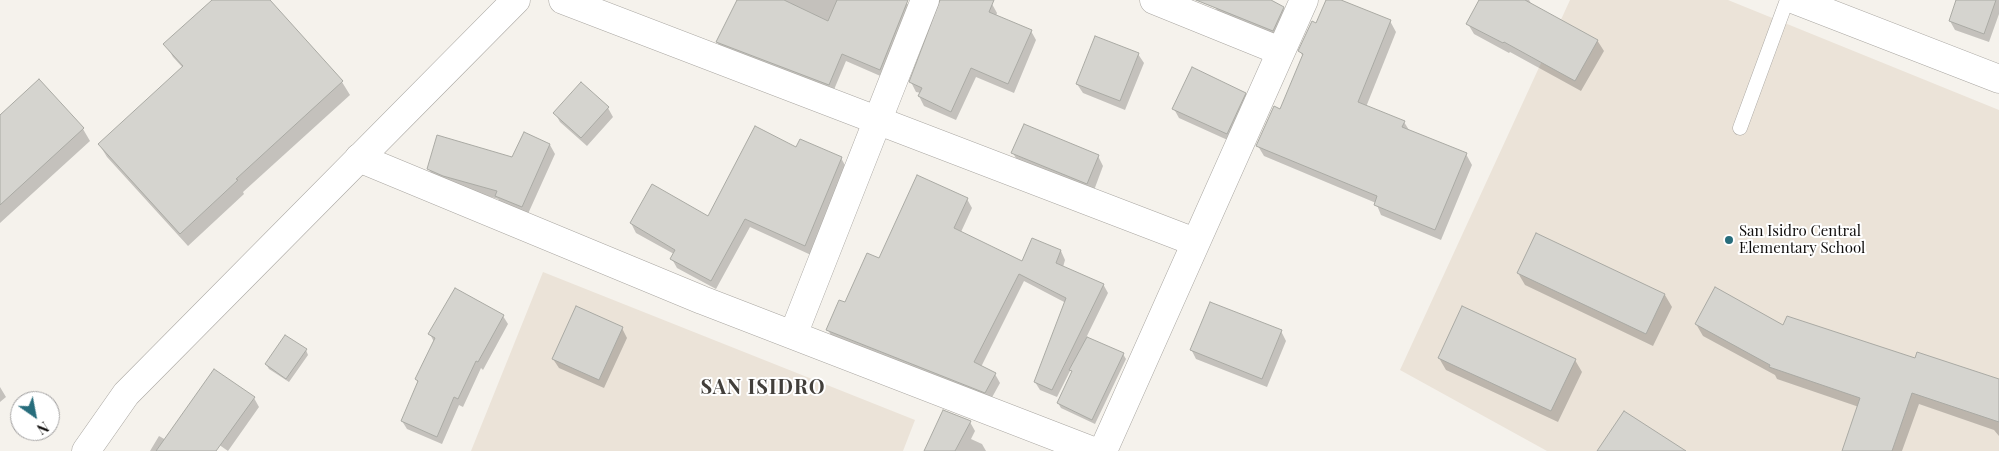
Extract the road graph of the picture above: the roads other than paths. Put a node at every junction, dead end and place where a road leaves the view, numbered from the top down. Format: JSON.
{"nodes":[{"id":1,"x":516,"y":0,"type":"edge"},
{"id":2,"x":563,"y":0,"type":"edge"},
{"id":3,"x":925,"y":0,"type":"edge"},
{"id":4,"x":1154,"y":0,"type":"edge"},
{"id":5,"x":1304,"y":0,"type":"edge"},
{"id":6,"x":1787,"y":0,"type":"edge"},
{"id":7,"x":1795,"y":0,"type":"edge"},
{"id":8,"x":1280,"y":51,"type":"junction"},
{"id":9,"x":1999,"y":79,"type":"edge"},
{"id":10,"x":877,"y":121,"type":"junction"},
{"id":11,"x":1740,"y":128,"type":"dead end"},
{"id":12,"x":359,"y":158,"type":"junction"},
{"id":13,"x":1195,"y":242,"type":"junction"},
{"id":14,"x":793,"y":335,"type":"junction"},
{"id":15,"x":86,"y":451,"type":"edge"},
{"id":16,"x":1093,"y":451,"type":"edge"},
{"id":17,"x":1103,"y":451,"type":"edge"}],
"edges":[{"from":1,"to":12,"type":"street"},
{"from":2,"to":10,"type":"street"},
{"from":3,"to":10,"type":"street"},
{"from":4,"to":8,"type":"street"},
{"from":5,"to":8,"type":"street"},
{"from":6,"to":11,"type":"lane"},
{"from":7,"to":9,"type":"street"},
{"from":8,"to":13,"type":"street"},
{"from":10,"to":13,"type":"street"},
{"from":10,"to":14,"type":"street"},
{"from":12,"to":14,"type":"street"},
{"from":12,"to":15,"type":"street"},
{"from":13,"to":17,"type":"street"},
{"from":14,"to":16,"type":"street"}]}
